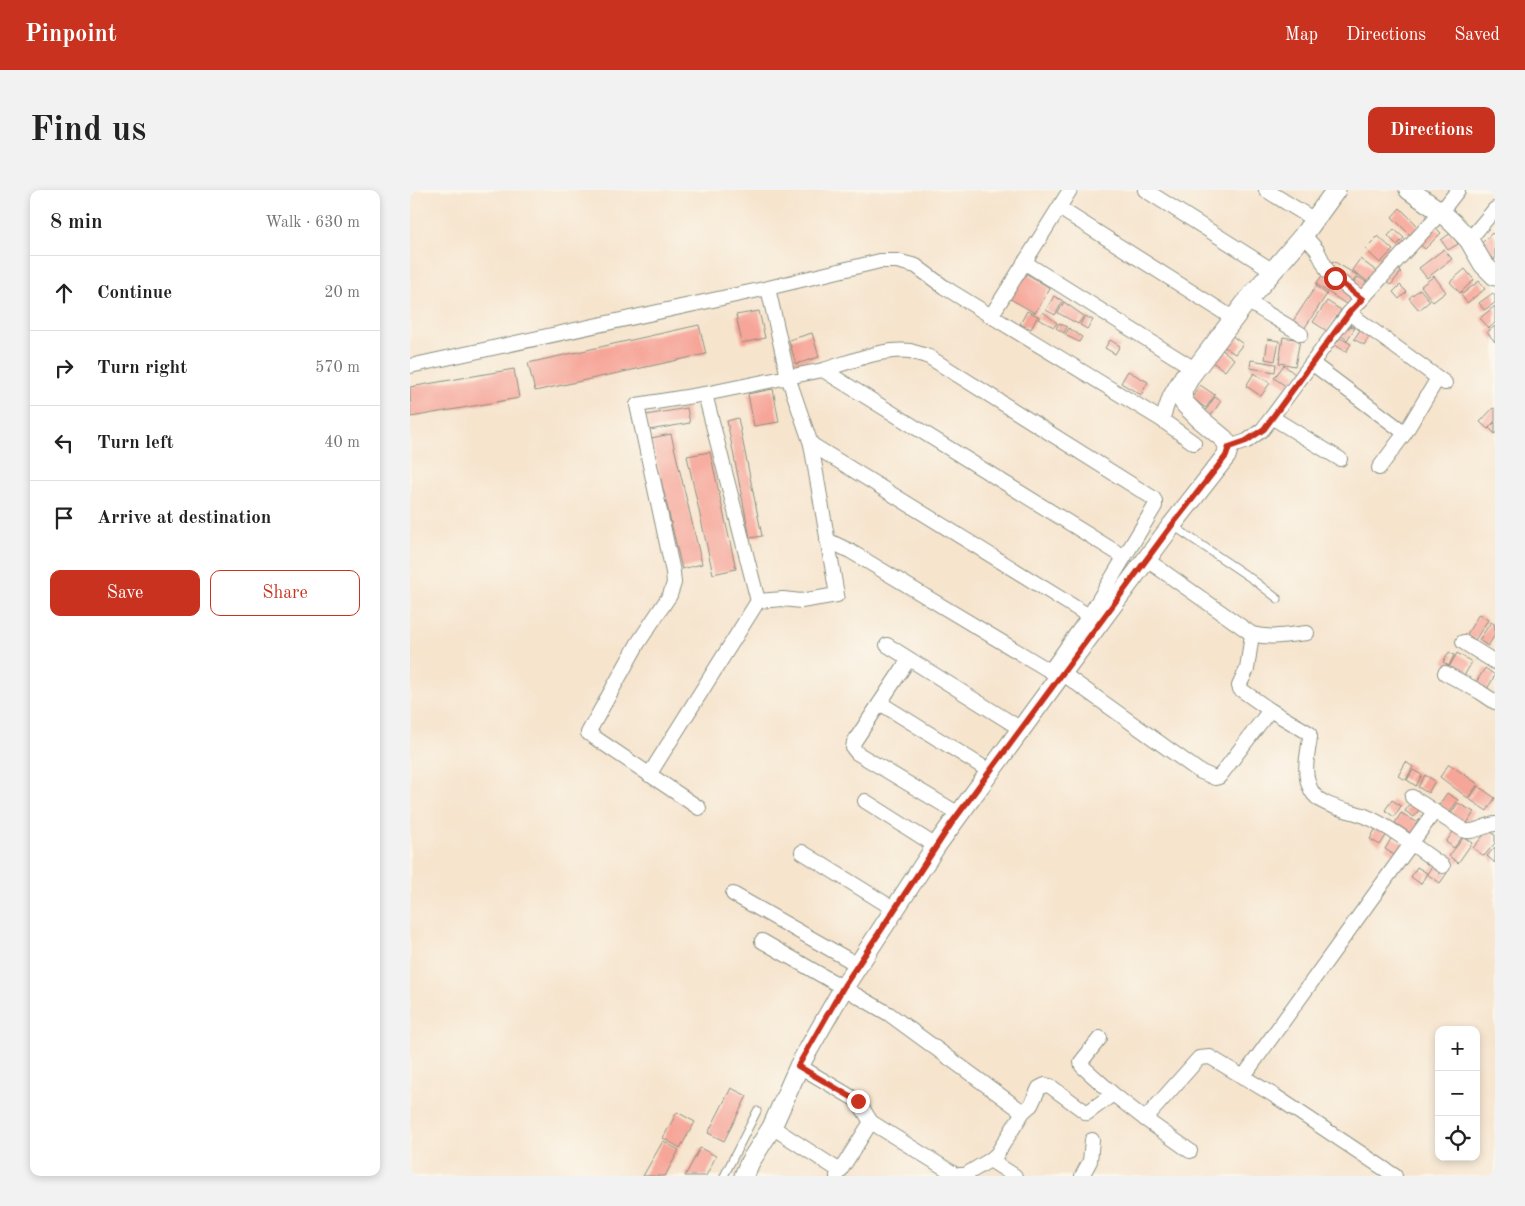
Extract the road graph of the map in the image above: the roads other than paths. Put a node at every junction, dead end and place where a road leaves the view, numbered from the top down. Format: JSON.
{"nodes":[{"id":1,"x":1070,"y":190,"type":"edge"},
{"id":2,"x":1145,"y":190,"type":"edge"},
{"id":3,"x":1266,"y":190,"type":"edge"},
{"id":4,"x":1327,"y":190,"type":"edge"},
{"id":5,"x":1336,"y":190,"type":"edge"},
{"id":6,"x":1409,"y":190,"type":"edge"},
{"id":7,"x":1458,"y":190,"type":"edge"},
{"id":8,"x":1059,"y":208,"type":"junction"},
{"id":9,"x":1495,"y":209,"type":"edge"},
{"id":10,"x":1441,"y":212,"type":"junction"},
{"id":11,"x":1308,"y":216,"type":"junction"},
{"id":12,"x":1302,"y":237,"type":"junction"},
{"id":13,"x":1469,"y":240,"type":"junction"},
{"id":14,"x":1024,"y":262,"type":"junction"},
{"id":15,"x":1267,"y":266,"type":"junction"},
{"id":16,"x":1494,"y":275,"type":"edge"},
{"id":17,"x":768,"y":288,"type":"junction"},
{"id":18,"x":1362,"y":299,"type":"junction"},
{"id":19,"x":1247,"y":301,"type":"junction"},
{"id":20,"x":1349,"y":313,"type":"junction"},
{"id":21,"x":1228,"y":315,"type":"junction"},
{"id":22,"x":991,"y":316,"type":"junction"},
{"id":23,"x":1300,"y":334,"type":"dead end"},
{"id":24,"x":1313,"y":364,"type":"junction"},
{"id":25,"x":1188,"y":365,"type":"junction"},
{"id":26,"x":410,"y":366,"type":"edge"},
{"id":27,"x":823,"y":370,"type":"junction"},
{"id":28,"x":788,"y":377,"type":"junction"},
{"id":29,"x":705,"y":394,"type":"junction"},
{"id":30,"x":1273,"y":418,"type":"junction"},
{"id":31,"x":1162,"y":420,"type":"junction"},
{"id":32,"x":1405,"y":433,"type":"junction"},
{"id":33,"x":1194,"y":443,"type":"dead end"},
{"id":34,"x":811,"y":444,"type":"junction"},
{"id":35,"x":1229,"y":447,"type":"junction"},
{"id":36,"x":1340,"y":459,"type":"dead end"},
{"id":37,"x":1379,"y":468,"type":"dead end"},
{"id":38,"x":1172,"y":525,"type":"junction"},
{"id":39,"x":827,"y":540,"type":"junction"},
{"id":40,"x":1124,"y":558,"type":"junction"},
{"id":41,"x":1147,"y":560,"type":"junction"},
{"id":42,"x":1278,"y":599,"type":"dead end"},
{"id":43,"x":758,"y":601,"type":"junction"},
{"id":44,"x":1089,"y":616,"type":"junction"},
{"id":45,"x":1306,"y":633,"type":"dead end"},
{"id":46,"x":1252,"y":634,"type":"junction"},
{"id":47,"x":1463,"y":642,"type":"dead end"},
{"id":48,"x":887,"y":645,"type":"dead end"},
{"id":49,"x":909,"y":659,"type":"junction"},
{"id":50,"x":1495,"y":662,"type":"edge"},
{"id":51,"x":1062,"y":673,"type":"junction"},
{"id":52,"x":1445,"y":673,"type":"dead end"},
{"id":53,"x":1495,"y":702,"type":"edge"},
{"id":54,"x":880,"y":703,"type":"junction"},
{"id":55,"x":1270,"y":710,"type":"junction"},
{"id":56,"x":1021,"y":729,"type":"junction"},
{"id":57,"x":991,"y":772,"type":"junction"},
{"id":58,"x":649,"y":775,"type":"junction"},
{"id":59,"x":1412,"y":797,"type":"dead end"},
{"id":60,"x":865,"y":801,"type":"dead end"},
{"id":61,"x":699,"y":808,"type":"dead end"},
{"id":62,"x":1434,"y":812,"type":"junction"},
{"id":63,"x":959,"y":814,"type":"junction"},
{"id":64,"x":1495,"y":824,"type":"edge"},
{"id":65,"x":1410,"y":844,"type":"junction"},
{"id":66,"x":936,"y":846,"type":"junction"},
{"id":67,"x":802,"y":852,"type":"dead end"},
{"id":68,"x":1443,"y":866,"type":"dead end"},
{"id":69,"x":733,"y":894,"type":"dead end"},
{"id":70,"x":894,"y":909,"type":"junction"},
{"id":71,"x":762,"y":941,"type":"dead end"},
{"id":72,"x":858,"y":965,"type":"junction"},
{"id":73,"x":844,"y":986,"type":"junction"},
{"id":74,"x":1100,"y":1038,"type":"dead end"},
{"id":75,"x":798,"y":1066,"type":"junction"},
{"id":76,"x":1243,"y":1077,"type":"junction"},
{"id":77,"x":1113,"y":1094,"type":"junction"},
{"id":78,"x":757,"y":1111,"type":"dead end"},
{"id":79,"x":1023,"y":1112,"type":"junction"},
{"id":80,"x":1145,"y":1119,"type":"junction"},
{"id":81,"x":871,"y":1122,"type":"junction"},
{"id":82,"x":772,"y":1127,"type":"junction"},
{"id":83,"x":1092,"y":1140,"type":"dead end"},
{"id":84,"x":1190,"y":1151,"type":"dead end"},
{"id":85,"x":990,"y":1160,"type":"junction"},
{"id":86,"x":743,"y":1164,"type":"edge"},
{"id":87,"x":839,"y":1174,"type":"edge"},
{"id":88,"x":724,"y":1176,"type":"edge"},
{"id":89,"x":1015,"y":1176,"type":"edge"},
{"id":90,"x":1082,"y":1176,"type":"edge"},
{"id":91,"x":1395,"y":1176,"type":"edge"}],
"edges":[{"from":1,"to":8,"type":"street"},
{"from":2,"to":15,"type":"street"},
{"from":3,"to":11,"type":"street"},
{"from":4,"to":11,"type":"street"},
{"from":5,"to":12,"type":"street"},
{"from":6,"to":10,"type":"street"},
{"from":7,"to":10,"type":"street"},
{"from":8,"to":14,"type":"street"},
{"from":8,"to":21,"type":"street"},
{"from":9,"to":13,"type":"street"},
{"from":10,"to":13,"type":"street"},
{"from":10,"to":18,"type":"street"},
{"from":11,"to":15,"type":"street"},
{"from":12,"to":18,"type":"street"},
{"from":12,"to":19,"type":"street"},
{"from":13,"to":16,"type":"street"},
{"from":14,"to":22,"type":"street"},
{"from":14,"to":25,"type":"street"},
{"from":15,"to":21,"type":"street"},
{"from":17,"to":22,"type":"street"},
{"from":17,"to":26,"type":"street"},
{"from":17,"to":28,"type":"street"},
{"from":18,"to":20,"type":"street"},
{"from":19,"to":23,"type":"street"},
{"from":19,"to":35,"type":"street"},
{"from":20,"to":24,"type":"street"},
{"from":20,"to":32,"type":"street"},
{"from":21,"to":25,"type":"street"},
{"from":22,"to":31,"type":"street"},
{"from":24,"to":30,"type":"street"},
{"from":24,"to":32,"type":"street"},
{"from":25,"to":31,"type":"street"},
{"from":27,"to":28,"type":"street"},
{"from":27,"to":40,"type":"street"},
{"from":27,"to":40,"type":"street"},
{"from":28,"to":29,"type":"street"},
{"from":28,"to":34,"type":"street"},
{"from":29,"to":43,"type":"street"},
{"from":29,"to":58,"type":"street"},
{"from":30,"to":35,"type":"street"},
{"from":30,"to":36,"type":"street"},
{"from":31,"to":33,"type":"street"},
{"from":32,"to":37,"type":"street"},
{"from":34,"to":39,"type":"street"},
{"from":34,"to":44,"type":"street"},
{"from":35,"to":38,"type":"street"},
{"from":38,"to":41,"type":"street"},
{"from":38,"to":42,"type":"lane"},
{"from":39,"to":43,"type":"street"},
{"from":39,"to":44,"type":"street"},
{"from":40,"to":44,"type":"street"},
{"from":41,"to":46,"type":"street"},
{"from":41,"to":51,"type":"street"},
{"from":43,"to":58,"type":"street"},
{"from":45,"to":46,"type":"street"},
{"from":46,"to":55,"type":"street"},
{"from":47,"to":50,"type":"street"},
{"from":48,"to":49,"type":"street"},
{"from":49,"to":54,"type":"street"},
{"from":49,"to":56,"type":"street"},
{"from":51,"to":55,"type":"street"},
{"from":51,"to":56,"type":"street"},
{"from":52,"to":53,"type":"street"},
{"from":54,"to":57,"type":"street"},
{"from":54,"to":63,"type":"street"},
{"from":55,"to":65,"type":"street"},
{"from":56,"to":57,"type":"street"},
{"from":57,"to":63,"type":"street"},
{"from":58,"to":61,"type":"street"},
{"from":59,"to":62,"type":"street"},
{"from":60,"to":66,"type":"street"},
{"from":62,"to":64,"type":"street"},
{"from":62,"to":65,"type":"street"},
{"from":63,"to":66,"type":"street"},
{"from":65,"to":68,"type":"street"},
{"from":65,"to":76,"type":"street"},
{"from":66,"to":70,"type":"street"},
{"from":67,"to":70,"type":"street"},
{"from":69,"to":72,"type":"street"},
{"from":70,"to":72,"type":"street"},
{"from":71,"to":73,"type":"street"},
{"from":72,"to":73,"type":"street"},
{"from":73,"to":75,"type":"street"},
{"from":73,"to":79,"type":"street"},
{"from":74,"to":77,"type":"street"},
{"from":75,"to":81,"type":"street"},
{"from":75,"to":82,"type":"street"},
{"from":76,"to":80,"type":"street"},
{"from":76,"to":91,"type":"street"},
{"from":77,"to":79,"type":"street"},
{"from":77,"to":80,"type":"street"},
{"from":78,"to":86,"type":"lane"},
{"from":79,"to":85,"type":"street"},
{"from":80,"to":84,"type":"street"},
{"from":81,"to":85,"type":"street"},
{"from":81,"to":87,"type":"street"},
{"from":82,"to":86,"type":"street"},
{"from":82,"to":87,"type":"street"},
{"from":83,"to":90,"type":"street"},
{"from":85,"to":89,"type":"street"},
{"from":86,"to":88,"type":"lane"}]}
